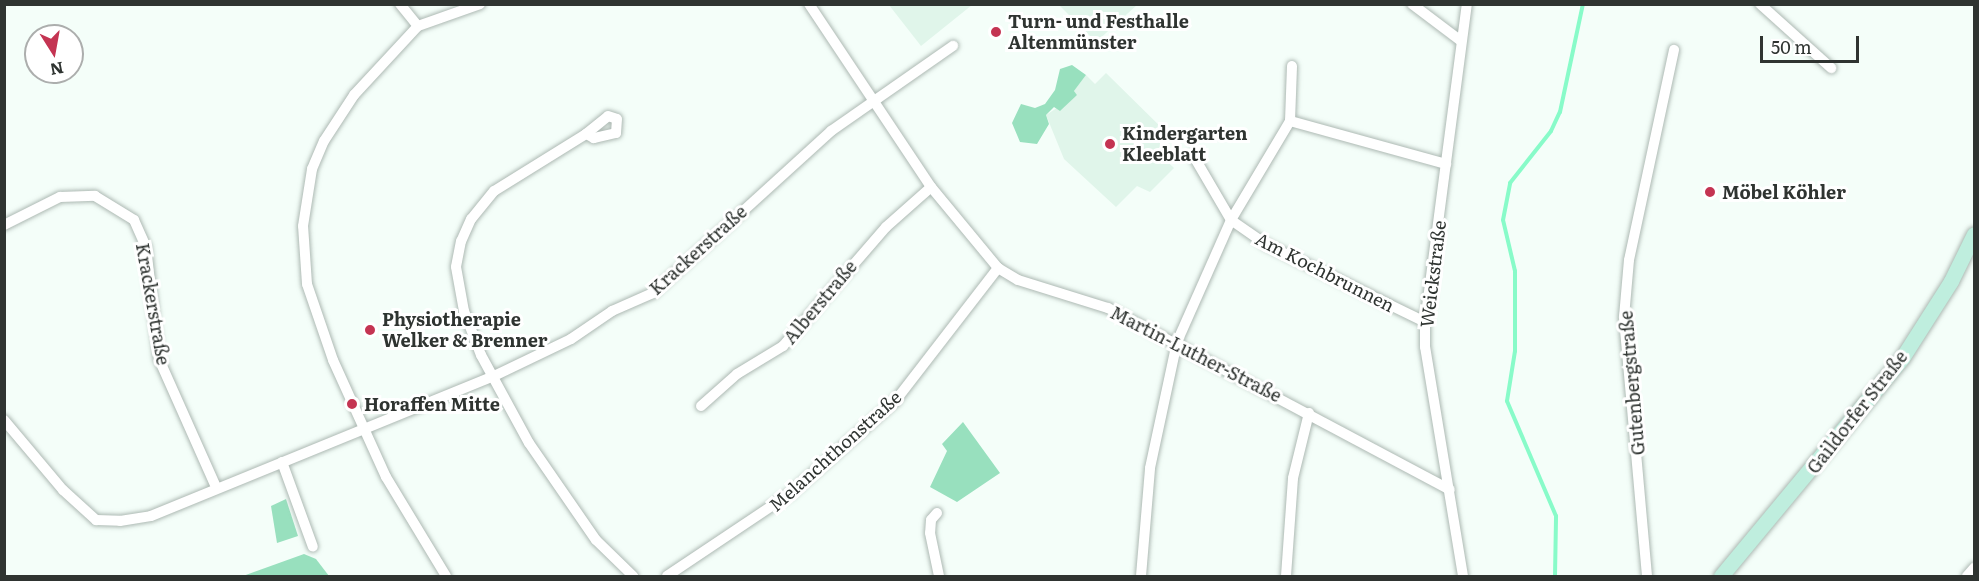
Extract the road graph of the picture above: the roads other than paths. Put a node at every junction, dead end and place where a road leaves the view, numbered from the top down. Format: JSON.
{"nodes":[{"id":1,"x":400,"y":4,"type":"edge"},
{"id":2,"x":480,"y":4,"type":"edge"},
{"id":3,"x":809,"y":4,"type":"edge"},
{"id":4,"x":1412,"y":4,"type":"edge"},
{"id":5,"x":1467,"y":4,"type":"edge"},
{"id":6,"x":1760,"y":4,"type":"edge"},
{"id":7,"x":418,"y":26,"type":"junction"},
{"id":8,"x":1461,"y":41,"type":"junction"},
{"id":9,"x":953,"y":46,"type":"dead end"},
{"id":10,"x":1674,"y":50,"type":"dead end"},
{"id":11,"x":1292,"y":66,"type":"dead end"},
{"id":12,"x":1831,"y":68,"type":"dead end"},
{"id":13,"x":875,"y":103,"type":"junction"},
{"id":14,"x":1290,"y":121,"type":"junction"},
{"id":15,"x":586,"y":134,"type":"dead end"},
{"id":16,"x":1193,"y":154,"type":"dead end"},
{"id":17,"x":1446,"y":164,"type":"junction"},
{"id":18,"x":931,"y":187,"type":"junction"},
{"id":19,"x":1232,"y":220,"type":"junction"},
{"id":20,"x":4,"y":225,"type":"edge"},
{"id":21,"x":1974,"y":234,"type":"edge"},
{"id":22,"x":998,"y":268,"type":"junction"},
{"id":23,"x":1425,"y":322,"type":"junction"},
{"id":24,"x":1177,"y":342,"type":"junction"},
{"id":25,"x":494,"y":376,"type":"junction"},
{"id":26,"x":701,"y":406,"type":"dead end"},
{"id":27,"x":1309,"y":413,"type":"junction"},
{"id":28,"x":4,"y":420,"type":"edge"},
{"id":29,"x":364,"y":429,"type":"junction"},
{"id":30,"x":282,"y":462,"type":"junction"},
{"id":31,"x":216,"y":487,"type":"junction"},
{"id":32,"x":1450,"y":490,"type":"junction"},
{"id":33,"x":938,"y":513,"type":"dead end"},
{"id":34,"x":313,"y":547,"type":"dead end"},
{"id":35,"x":1974,"y":568,"type":"edge"},
{"id":36,"x":446,"y":576,"type":"edge"},
{"id":37,"x":633,"y":576,"type":"edge"},
{"id":38,"x":667,"y":576,"type":"edge"},
{"id":39,"x":939,"y":576,"type":"edge"},
{"id":40,"x":1141,"y":576,"type":"edge"},
{"id":41,"x":1286,"y":576,"type":"edge"},
{"id":42,"x":1463,"y":576,"type":"edge"},
{"id":43,"x":1647,"y":576,"type":"edge"},
{"id":44,"x":1721,"y":576,"type":"edge"},
{"id":45,"x":1967,"y":576,"type":"edge"}],
"edges":[{"from":1,"to":7,"type":"street"},
{"from":2,"to":7,"type":"street"},
{"from":3,"to":13,"type":"street","name":"Martin-Luther-Straße"},
{"from":4,"to":8,"type":"street"},
{"from":5,"to":8,"type":"street","name":"Weickstraße"},
{"from":6,"to":12,"type":"street"},
{"from":7,"to":29,"type":"street"},
{"from":8,"to":17,"type":"street","name":"Weickstraße"},
{"from":9,"to":13,"type":"street","name":"Krackerstraße"},
{"from":10,"to":43,"type":"street","name":"Gutenbergstraße"},
{"from":11,"to":14,"type":"street"},
{"from":13,"to":18,"type":"street","name":"Martin-Luther-Straße"},
{"from":13,"to":25,"type":"street","name":"Krackerstraße"},
{"from":14,"to":17,"type":"street"},
{"from":14,"to":19,"type":"street"},
{"from":15,"to":25,"type":"street"},
{"from":16,"to":19,"type":"street","name":"Am Kochbrunnen"},
{"from":17,"to":23,"type":"street","name":"Weickstraße"},
{"from":18,"to":22,"type":"street","name":"Martin-Luther-Straße"},
{"from":18,"to":26,"type":"street","name":"Alberstraße"},
{"from":19,"to":23,"type":"street","name":"Am Kochbrunnen"},
{"from":19,"to":24,"type":"street"},
{"from":20,"to":31,"type":"street","name":"Krackerstraße"},
{"from":21,"to":44,"type":"main road","name":"Gaildorfer Straße"},
{"from":22,"to":24,"type":"street","name":"Martin-Luther-Straße"},
{"from":22,"to":38,"type":"street","name":"Melanchthonstraße"},
{"from":23,"to":32,"type":"street","name":"Weickstraße"},
{"from":24,"to":27,"type":"street","name":"Martin-Luther-Straße"},
{"from":24,"to":40,"type":"street"},
{"from":25,"to":29,"type":"street","name":"Krackerstraße"},
{"from":25,"to":37,"type":"street"},
{"from":27,"to":32,"type":"street","name":"Martin-Luther-Straße"},
{"from":27,"to":41,"type":"street"},
{"from":28,"to":31,"type":"street","name":"Krackerstraße"},
{"from":29,"to":30,"type":"street","name":"Krackerstraße"},
{"from":29,"to":36,"type":"street"},
{"from":30,"to":31,"type":"street","name":"Krackerstraße"},
{"from":30,"to":34,"type":"street"},
{"from":32,"to":42,"type":"street","name":"Weickstraße"},
{"from":33,"to":39,"type":"street"},
{"from":35,"to":45,"type":"street"}]}
